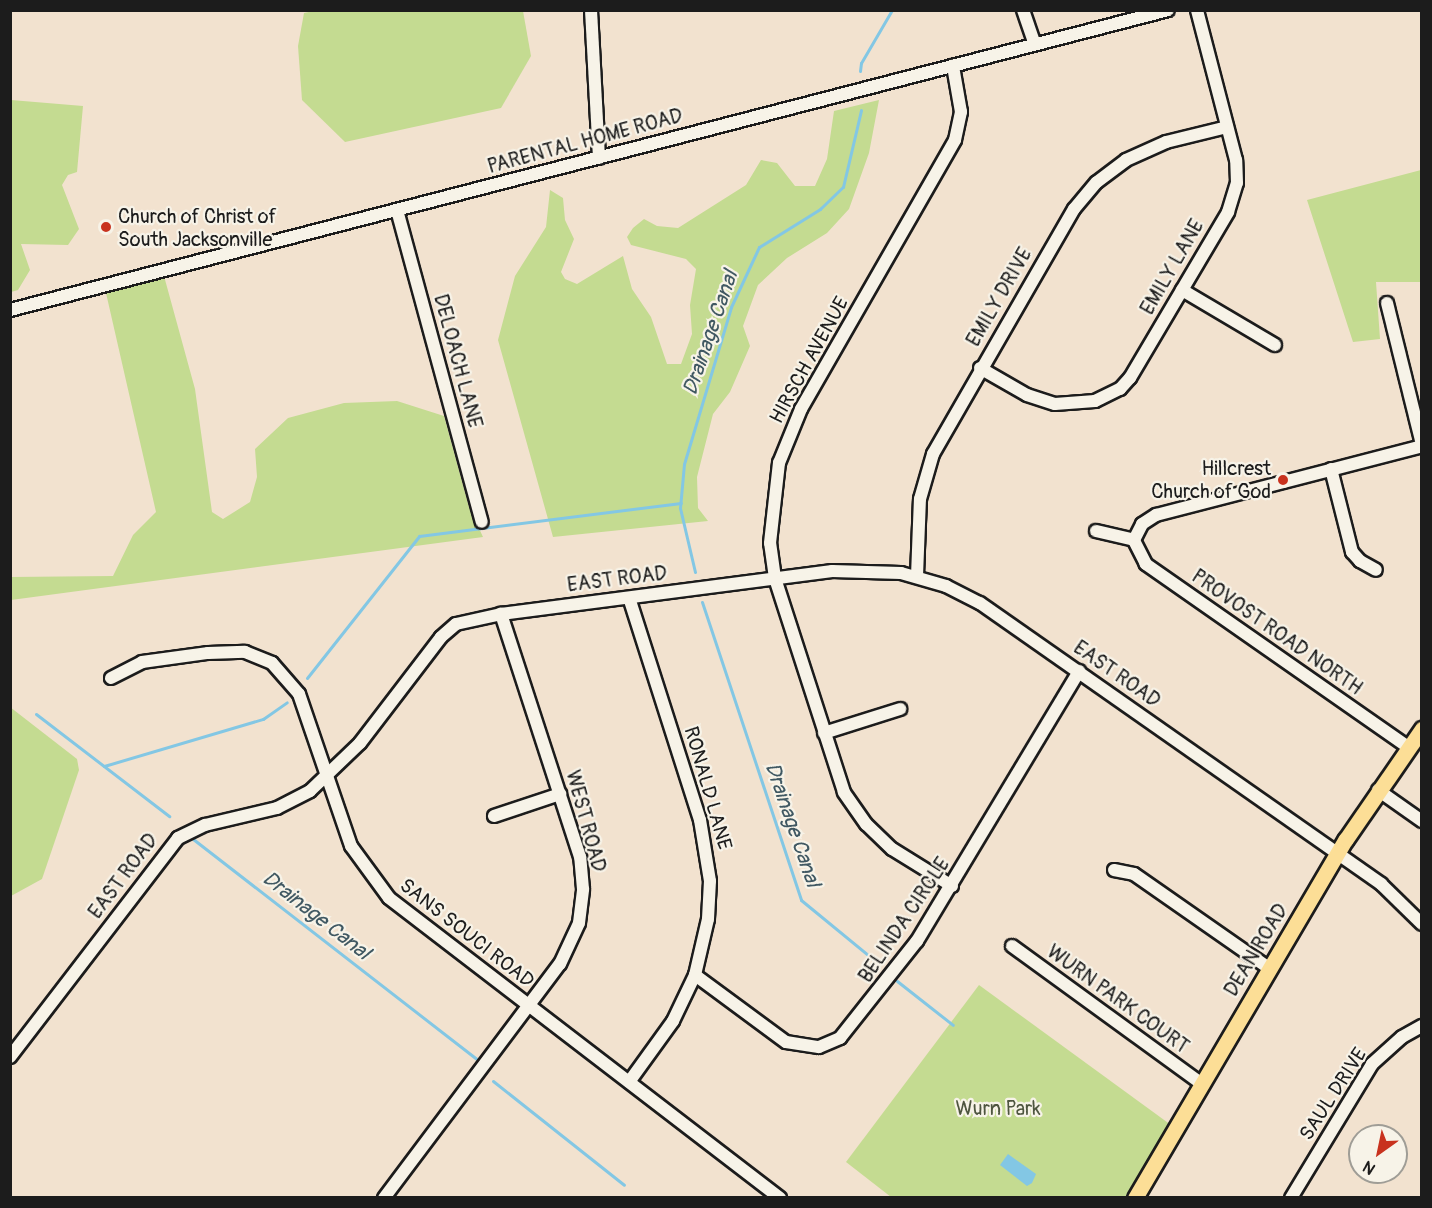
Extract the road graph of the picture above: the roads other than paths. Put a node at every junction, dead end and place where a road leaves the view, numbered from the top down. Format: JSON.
{"nodes":[{"id":1,"x":591,"y":10,"type":"edge"},
{"id":2,"x":1023,"y":10,"type":"edge"},
{"id":3,"x":1197,"y":10,"type":"edge"},
{"id":4,"x":1161,"y":11,"type":"edge"},
{"id":5,"x":1035,"y":44,"type":"junction"},
{"id":6,"x":953,"y":66,"type":"junction"},
{"id":7,"x":1227,"y":127,"type":"junction"},
{"id":8,"x":599,"y":158,"type":"junction"},
{"id":9,"x":396,"y":210,"type":"junction"},
{"id":10,"x":1182,"y":290,"type":"junction"},
{"id":11,"x":1387,"y":303,"type":"dead end"},
{"id":12,"x":10,"y":310,"type":"edge"},
{"id":13,"x":1275,"y":345,"type":"dead end"},
{"id":14,"x":980,"y":368,"type":"junction"},
{"id":15,"x":1422,"y":445,"type":"edge"},
{"id":16,"x":1331,"y":469,"type":"junction"},
{"id":17,"x":482,"y":522,"type":"dead end"},
{"id":18,"x":1096,"y":531,"type":"dead end"},
{"id":19,"x":1134,"y":540,"type":"junction"},
{"id":20,"x":1376,"y":570,"type":"dead end"},
{"id":21,"x":917,"y":576,"type":"junction"},
{"id":22,"x":775,"y":578,"type":"junction"},
{"id":23,"x":629,"y":597,"type":"junction"},
{"id":24,"x":501,"y":614,"type":"junction"},
{"id":25,"x":1079,"y":671,"type":"junction"},
{"id":26,"x":111,"y":678,"type":"dead end"},
{"id":27,"x":900,"y":709,"type":"dead end"},
{"id":28,"x":1422,"y":729,"type":"edge"},
{"id":29,"x":824,"y":733,"type":"junction"},
{"id":30,"x":1408,"y":747,"type":"junction"},
{"id":31,"x":326,"y":778,"type":"junction"},
{"id":32,"x":1378,"y":790,"type":"junction"},
{"id":33,"x":560,"y":794,"type":"junction"},
{"id":34,"x":494,"y":816,"type":"dead end"},
{"id":35,"x":1422,"y":821,"type":"edge"},
{"id":36,"x":1338,"y":853,"type":"junction"},
{"id":37,"x":1114,"y":870,"type":"dead end"},
{"id":38,"x":952,"y":886,"type":"junction"},
{"id":39,"x":1422,"y":924,"type":"edge"},
{"id":40,"x":1012,"y":946,"type":"dead end"},
{"id":41,"x":1270,"y":969,"type":"junction"},
{"id":42,"x":695,"y":975,"type":"junction"},
{"id":43,"x":528,"y":1006,"type":"junction"},
{"id":44,"x":1422,"y":1026,"type":"edge"},
{"id":45,"x":10,"y":1057,"type":"edge"},
{"id":46,"x":629,"y":1082,"type":"junction"},
{"id":47,"x":1202,"y":1084,"type":"junction"},
{"id":48,"x":384,"y":1197,"type":"edge"},
{"id":49,"x":780,"y":1197,"type":"edge"},
{"id":50,"x":1135,"y":1197,"type":"edge"},
{"id":51,"x":1291,"y":1197,"type":"edge"}],
"edges":[{"from":1,"to":8,"type":"street"},
{"from":2,"to":5,"type":"street"},
{"from":3,"to":7,"type":"street","name":"EMILY LANE"},
{"from":4,"to":5,"type":"street","name":"PARENTAL HOME ROAD"},
{"from":5,"to":6,"type":"street","name":"PARENTAL HOME ROAD"},
{"from":6,"to":8,"type":"street","name":"PARENTAL HOME ROAD"},
{"from":6,"to":22,"type":"street","name":"HIRSCH AVENUE"},
{"from":7,"to":10,"type":"street","name":"EMILY LANE"},
{"from":7,"to":14,"type":"street","name":"EMILY DRIVE"},
{"from":8,"to":9,"type":"street","name":"PARENTAL HOME ROAD"},
{"from":9,"to":12,"type":"street","name":"PARENTAL HOME ROAD"},
{"from":9,"to":17,"type":"street","name":"DELOACH LANE"},
{"from":10,"to":13,"type":"street"},
{"from":10,"to":14,"type":"street","name":"EMILY LANE"},
{"from":11,"to":15,"type":"street"},
{"from":14,"to":21,"type":"street","name":"EMILY DRIVE"},
{"from":15,"to":16,"type":"street"},
{"from":16,"to":19,"type":"street"},
{"from":16,"to":20,"type":"street"},
{"from":18,"to":19,"type":"street"},
{"from":19,"to":30,"type":"street","name":"PROVOST ROAD NORTH"},
{"from":21,"to":22,"type":"street","name":"EAST ROAD"},
{"from":21,"to":25,"type":"street","name":"EAST ROAD"},
{"from":22,"to":23,"type":"street","name":"EAST ROAD"},
{"from":22,"to":29,"type":"street","name":"HIRSCH AVENUE"},
{"from":23,"to":24,"type":"street","name":"EAST ROAD"},
{"from":23,"to":42,"type":"street","name":"RONALD LANE"},
{"from":24,"to":31,"type":"street","name":"EAST ROAD"},
{"from":24,"to":33,"type":"street","name":"WEST ROAD"},
{"from":25,"to":36,"type":"street","name":"EAST ROAD"},
{"from":25,"to":38,"type":"street","name":"BELINDA CIRCLE"},
{"from":26,"to":31,"type":"street","name":"SANS SOUCI ROAD"},
{"from":27,"to":29,"type":"street"},
{"from":28,"to":30,"type":"main road","name":"DEAN ROAD"},
{"from":29,"to":38,"type":"street","name":"HIRSCH AVENUE"},
{"from":30,"to":32,"type":"main road","name":"DEAN ROAD"},
{"from":31,"to":43,"type":"street","name":"SANS SOUCI ROAD"},
{"from":31,"to":45,"type":"street","name":"EAST ROAD"},
{"from":32,"to":35,"type":"street"},
{"from":32,"to":36,"type":"main road","name":"DEAN ROAD"},
{"from":33,"to":34,"type":"street"},
{"from":33,"to":43,"type":"street","name":"WEST ROAD"},
{"from":36,"to":39,"type":"street","name":"EAST ROAD"},
{"from":36,"to":41,"type":"main road","name":"DEAN ROAD"},
{"from":37,"to":41,"type":"street"},
{"from":38,"to":42,"type":"street","name":"BELINDA CIRCLE"},
{"from":40,"to":47,"type":"street","name":"WURN PARK COURT"},
{"from":41,"to":47,"type":"main road","name":"DEAN ROAD"},
{"from":42,"to":46,"type":"street","name":"RONALD LANE"},
{"from":43,"to":46,"type":"street","name":"SANS SOUCI ROAD"},
{"from":43,"to":48,"type":"street","name":"WEST ROAD"},
{"from":44,"to":51,"type":"street","name":"SAUL DRIVE"},
{"from":46,"to":49,"type":"street","name":"SANS SOUCI ROAD"},
{"from":47,"to":50,"type":"main road","name":"DEAN ROAD"}]}
